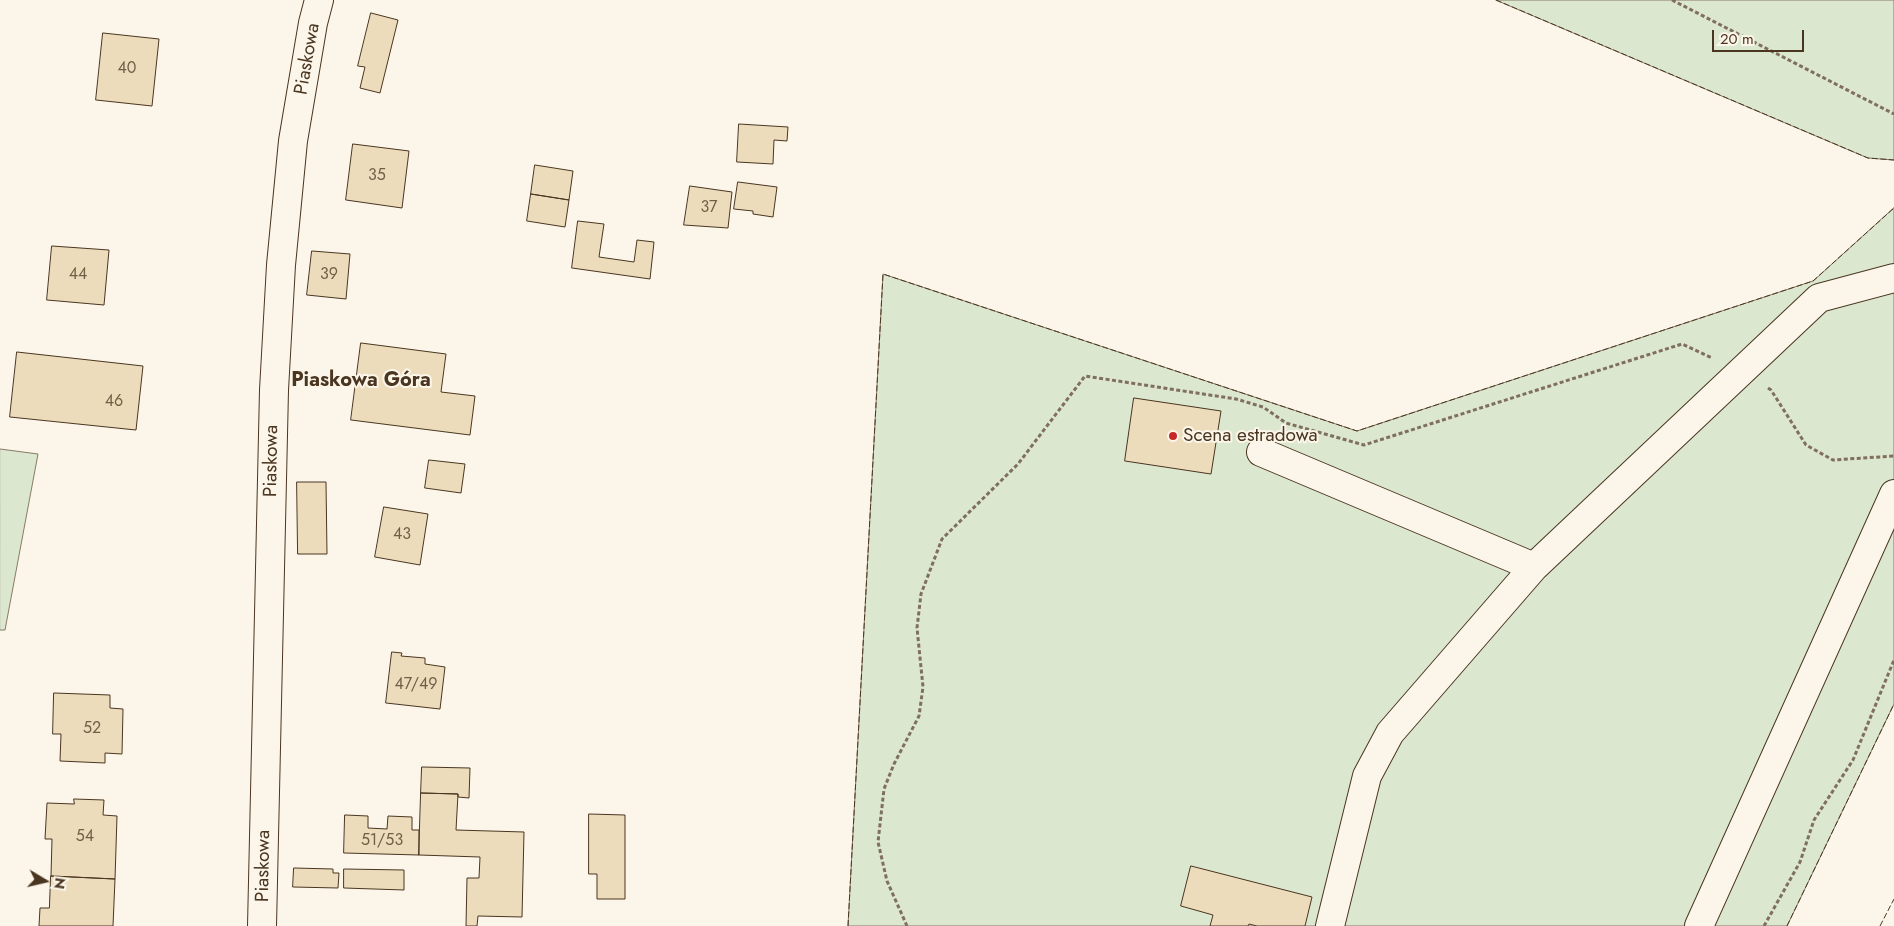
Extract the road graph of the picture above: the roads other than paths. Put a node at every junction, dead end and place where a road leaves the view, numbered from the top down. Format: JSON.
{"nodes":[{"id":1,"x":319,"y":0,"type":"edge"},
{"id":2,"x":1894,"y":278,"type":"edge"},
{"id":3,"x":1261,"y":452,"type":"dead end"},
{"id":4,"x":1894,"y":494,"type":"edge"},
{"id":5,"x":1534,"y":567,"type":"junction"},
{"id":6,"x":262,"y":926,"type":"edge"},
{"id":7,"x":1330,"y":926,"type":"edge"},
{"id":8,"x":1699,"y":926,"type":"edge"}],
"edges":[{"from":1,"to":6,"type":"street","name":"Piaskowa"},
{"from":2,"to":5,"type":"street"},
{"from":3,"to":5,"type":"street"},
{"from":4,"to":8,"type":"street"},
{"from":5,"to":7,"type":"street"}]}
